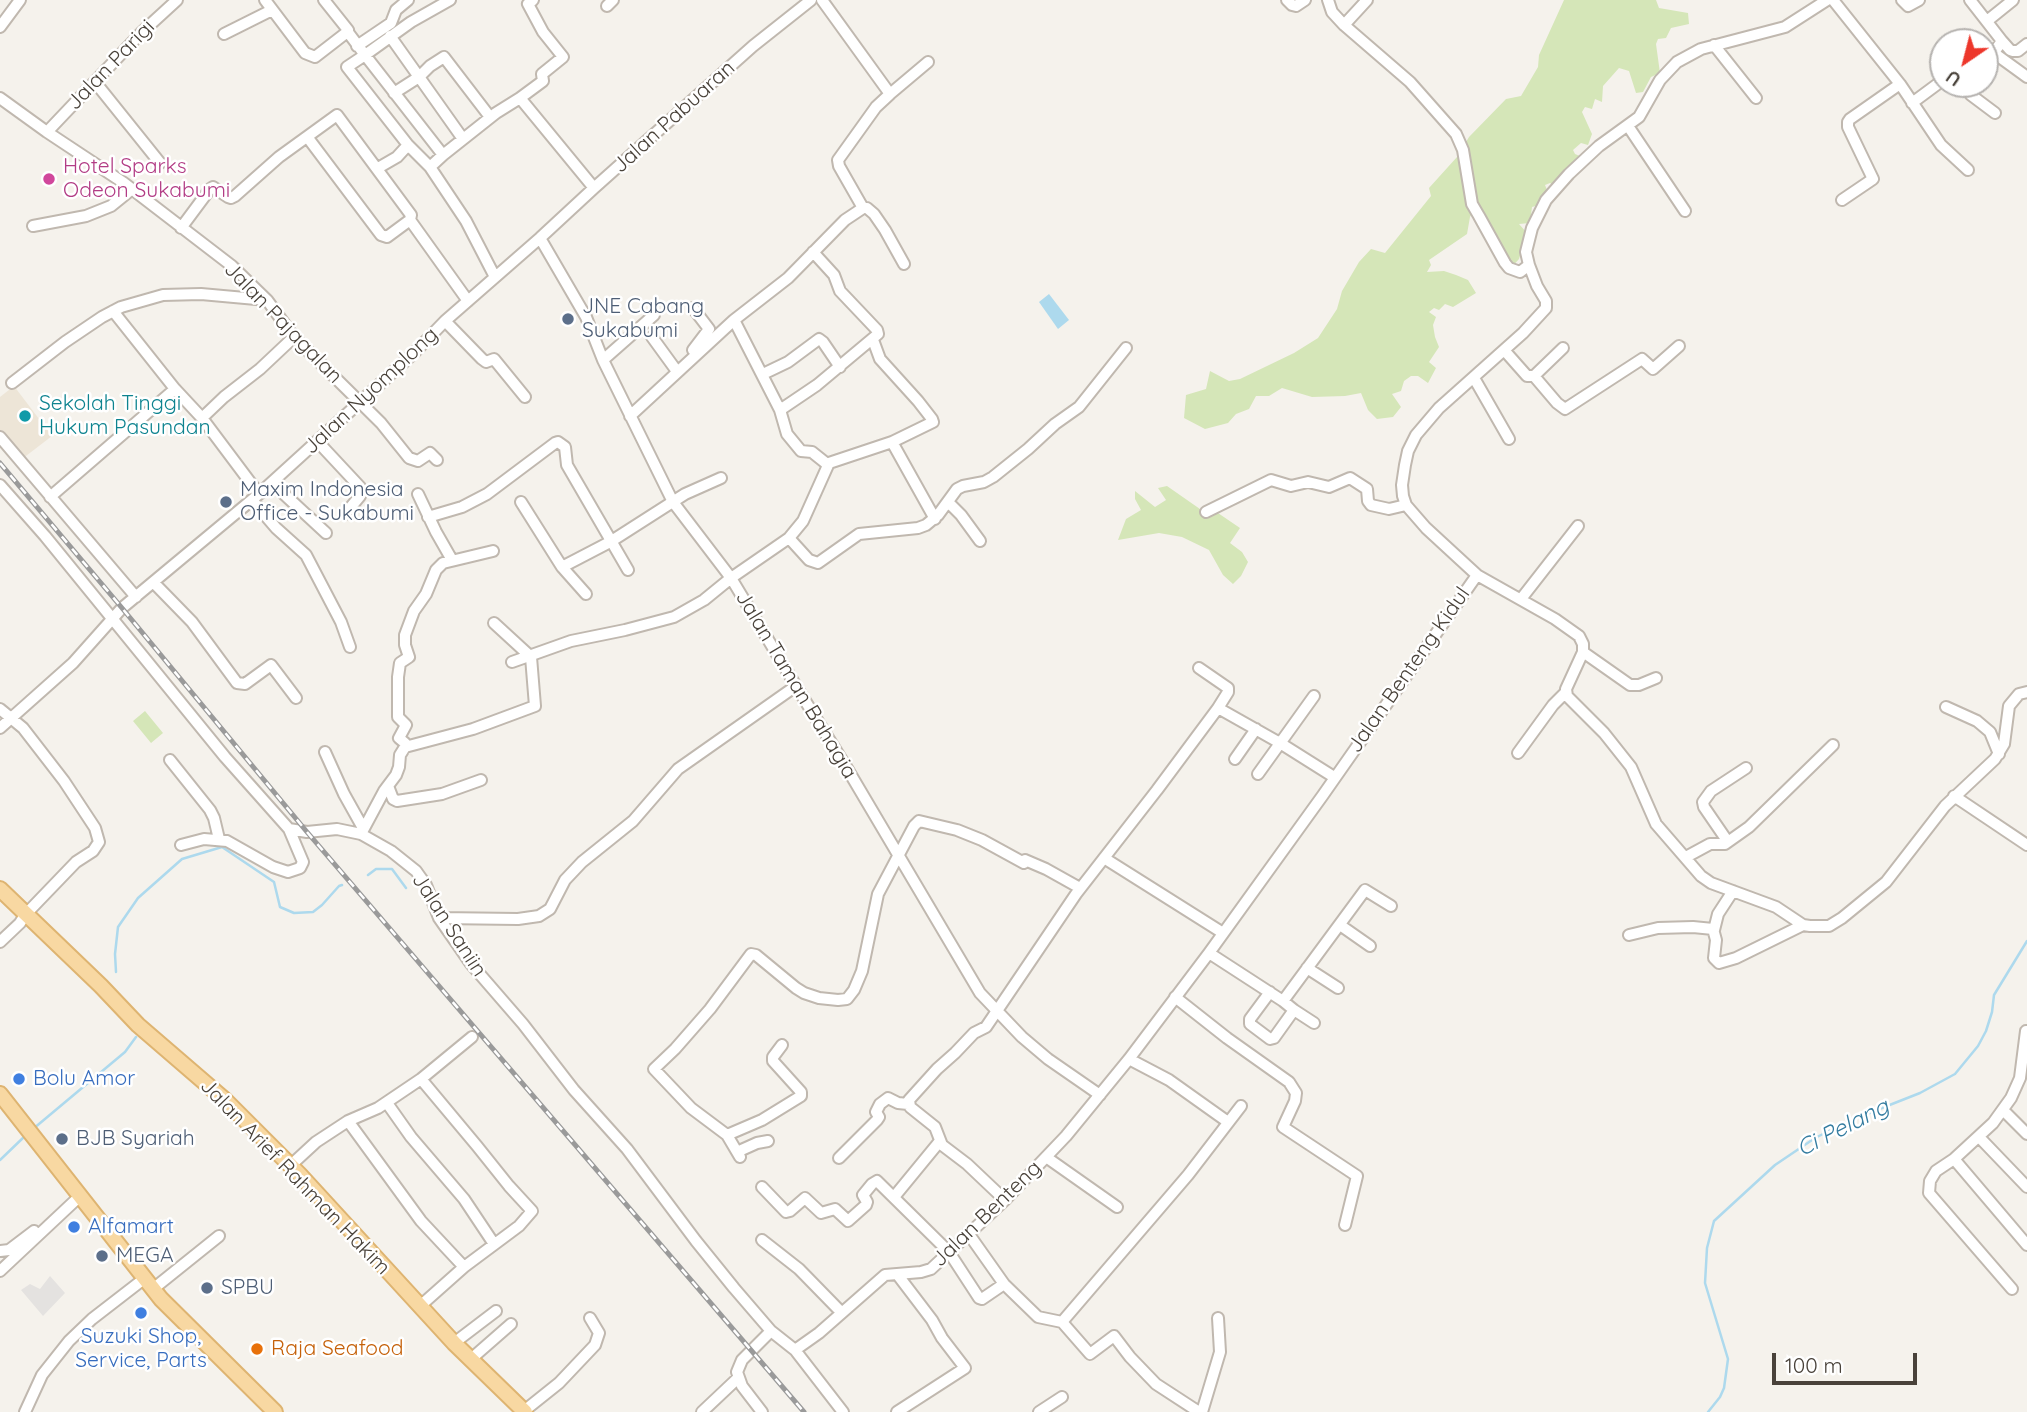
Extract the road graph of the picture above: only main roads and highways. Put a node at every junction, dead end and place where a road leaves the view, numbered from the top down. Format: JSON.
{"nodes":[{"id":1,"x":0,"y":889,"type":"edge"},
{"id":2,"x":0,"y":1094,"type":"edge"},
{"id":3,"x":525,"y":1411,"type":"edge"},
{"id":4,"x":275,"y":1412,"type":"edge"}],
"edges":[{"from":1,"to":3,"type":"main road","name":"Jalan Arief Rahman Hakim"},
{"from":2,"to":4,"type":"main road"}]}
